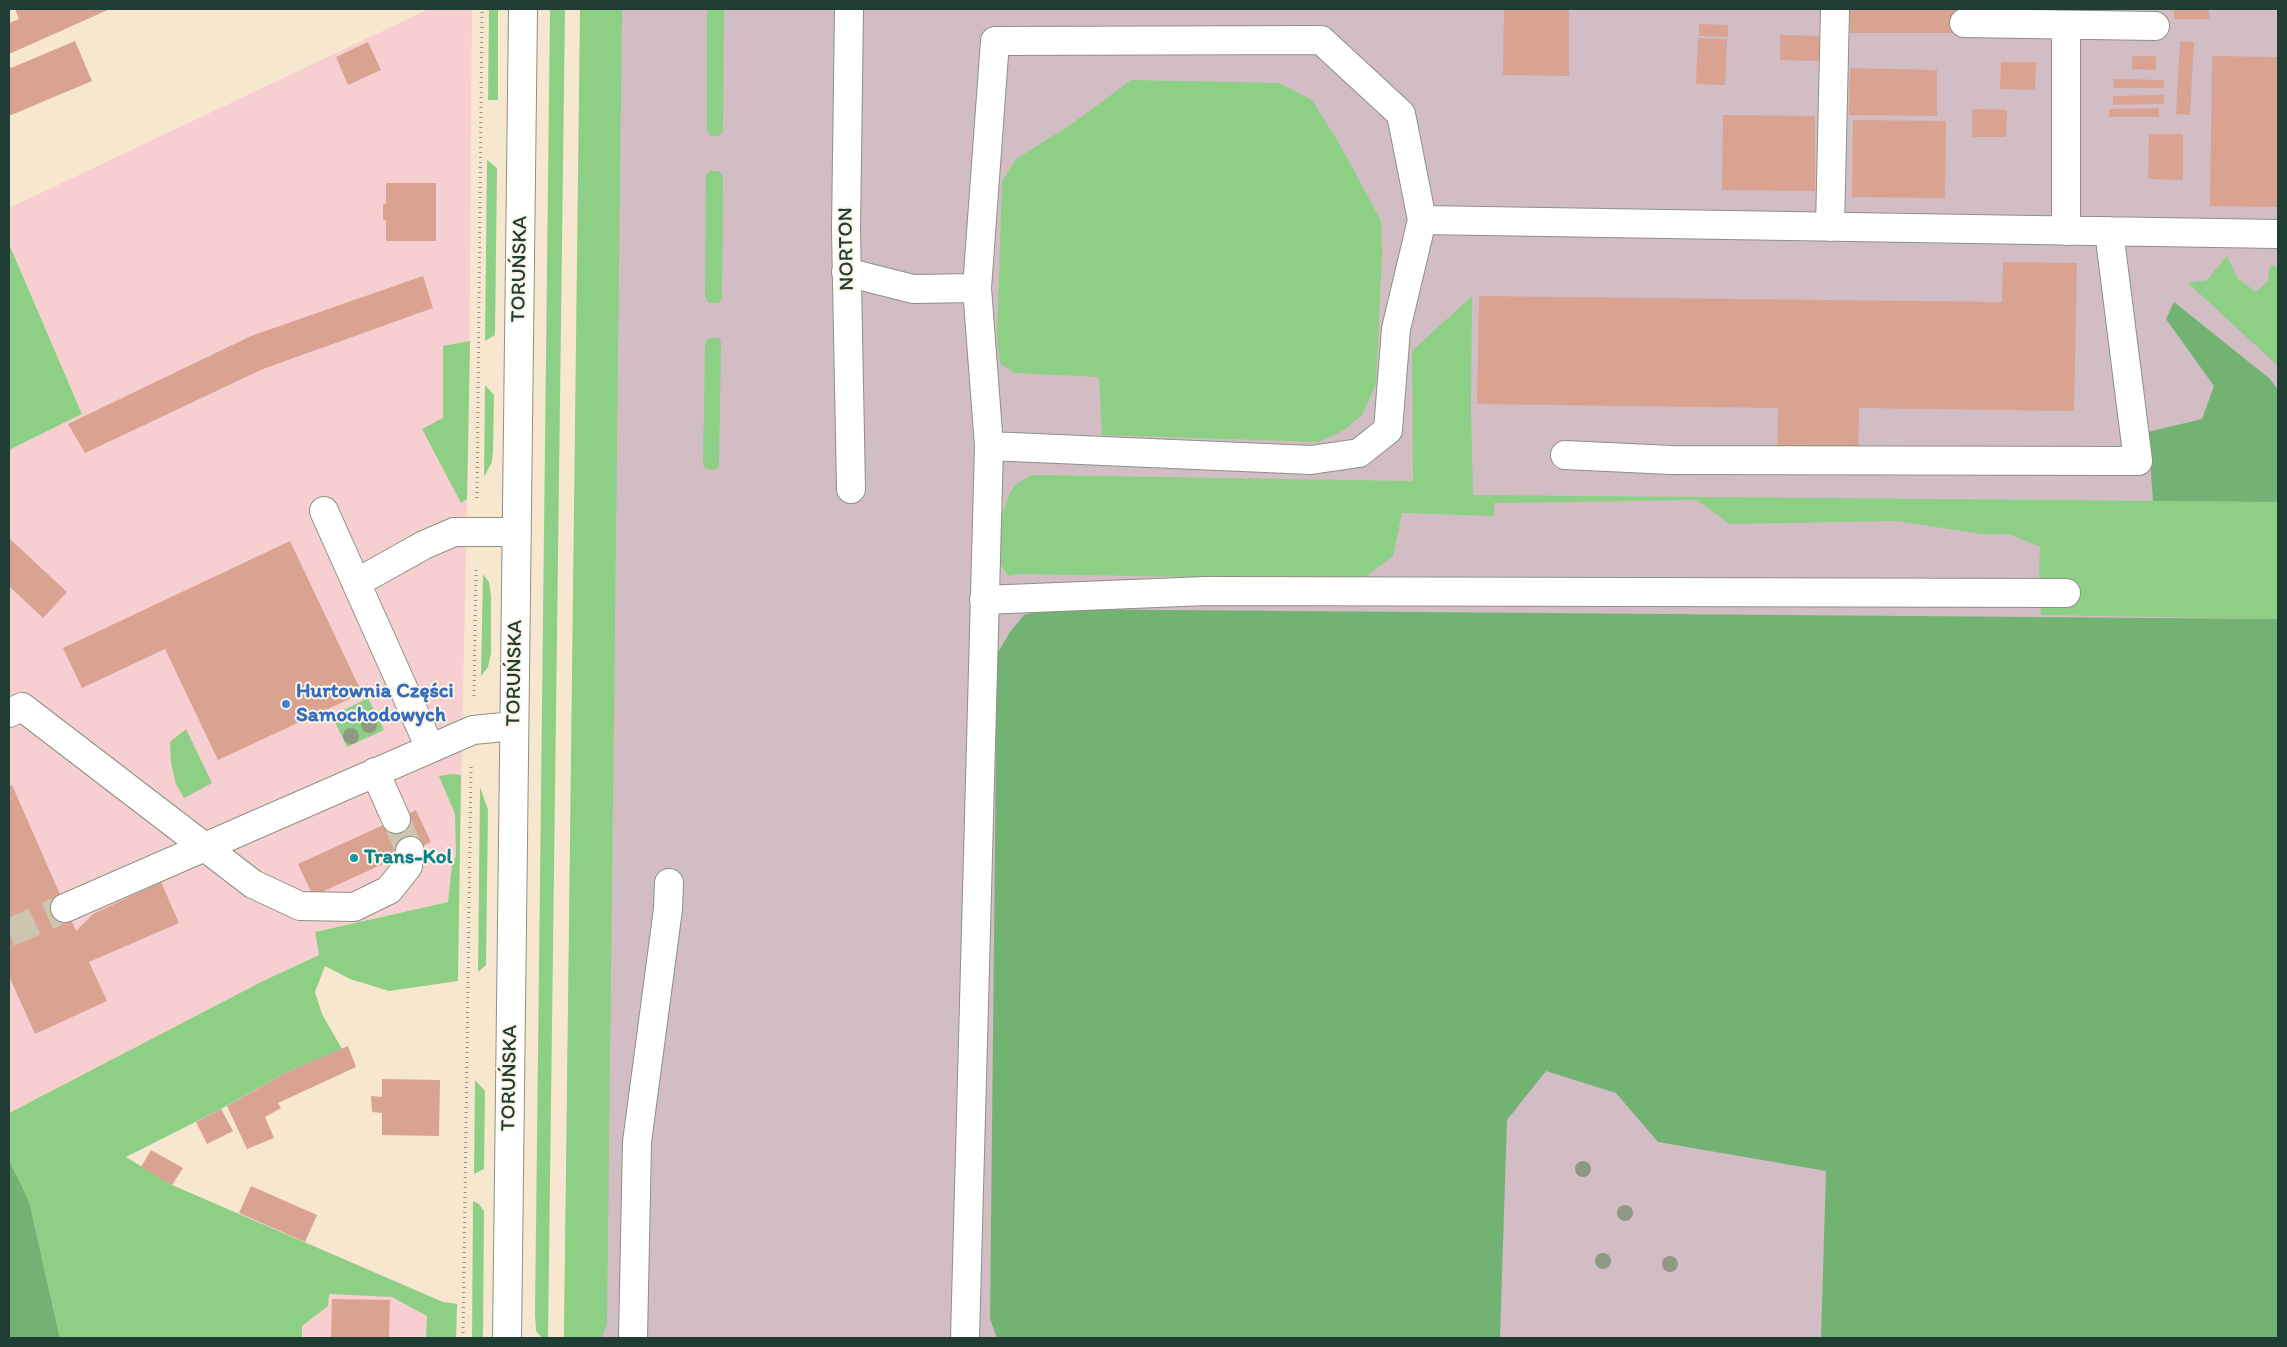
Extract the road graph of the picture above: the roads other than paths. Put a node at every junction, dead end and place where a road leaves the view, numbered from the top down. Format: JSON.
{"nodes":[{"id":1,"x":523,"y":9,"type":"edge"},
{"id":2,"x":849,"y":9,"type":"edge"},
{"id":3,"x":1835,"y":10,"type":"edge"},
{"id":4,"x":1964,"y":23,"type":"dead end"},
{"id":5,"x":2066,"y":25,"type":"junction"},
{"id":6,"x":2155,"y":26,"type":"dead end"},
{"id":7,"x":1422,"y":220,"type":"junction"},
{"id":8,"x":1830,"y":227,"type":"junction"},
{"id":9,"x":2066,"y":231,"type":"junction"},
{"id":10,"x":2109,"y":232,"type":"junction"},
{"id":11,"x":2278,"y":234,"type":"edge"},
{"id":12,"x":846,"y":272,"type":"junction"},
{"id":13,"x":977,"y":288,"type":"junction"},
{"id":14,"x":989,"y":446,"type":"junction"},
{"id":15,"x":1565,"y":455,"type":"dead end"},
{"id":16,"x":851,"y":489,"type":"dead end"},
{"id":17,"x":324,"y":511,"type":"dead end"},
{"id":18,"x":517,"y":532,"type":"junction"},
{"id":19,"x":356,"y":583,"type":"junction"},
{"id":20,"x":2066,"y":593,"type":"dead end"},
{"id":21,"x":984,"y":600,"type":"junction"},
{"id":22,"x":9,"y":713,"type":"edge"},
{"id":23,"x":514,"y":726,"type":"junction"},
{"id":24,"x":430,"y":748,"type":"junction"},
{"id":25,"x":375,"y":772,"type":"junction"},
{"id":26,"x":396,"y":819,"type":"tunnel mouth"},
{"id":27,"x":204,"y":847,"type":"junction"},
{"id":28,"x":410,"y":851,"type":"tunnel mouth"},
{"id":29,"x":669,"y":883,"type":"dead end"},
{"id":30,"x":65,"y":908,"type":"tunnel mouth"},
{"id":31,"x":507,"y":1338,"type":"edge"},
{"id":32,"x":633,"y":1338,"type":"edge"},
{"id":33,"x":965,"y":1338,"type":"edge"}],
"edges":[{"from":1,"to":18,"type":"street","name":"TORUŃSKA"},
{"from":2,"to":12,"type":"street","name":"NORTON"},
{"from":3,"to":8,"type":"street"},
{"from":4,"to":5,"type":"street"},
{"from":5,"to":6,"type":"street"},
{"from":5,"to":9,"type":"street"},
{"from":7,"to":8,"type":"street"},
{"from":7,"to":13,"type":"street"},
{"from":7,"to":14,"type":"street"},
{"from":8,"to":9,"type":"street"},
{"from":9,"to":10,"type":"street"},
{"from":10,"to":11,"type":"street"},
{"from":10,"to":15,"type":"street"},
{"from":12,"to":13,"type":"street"},
{"from":12,"to":16,"type":"street","name":"NORTON"},
{"from":13,"to":14,"type":"street"},
{"from":14,"to":21,"type":"street"},
{"from":17,"to":19,"type":"street"},
{"from":18,"to":19,"type":"street"},
{"from":18,"to":23,"type":"street","name":"TORUŃSKA"},
{"from":19,"to":24,"type":"street"},
{"from":20,"to":21,"type":"street"},
{"from":21,"to":33,"type":"street"},
{"from":22,"to":27,"type":"street"},
{"from":23,"to":24,"type":"street"},
{"from":23,"to":31,"type":"street","name":"TORUŃSKA"},
{"from":24,"to":25,"type":"street"},
{"from":25,"to":26,"type":"street"},
{"from":25,"to":27,"type":"street"},
{"from":27,"to":28,"type":"street"},
{"from":27,"to":30,"type":"street"},
{"from":29,"to":32,"type":"street"}]}
